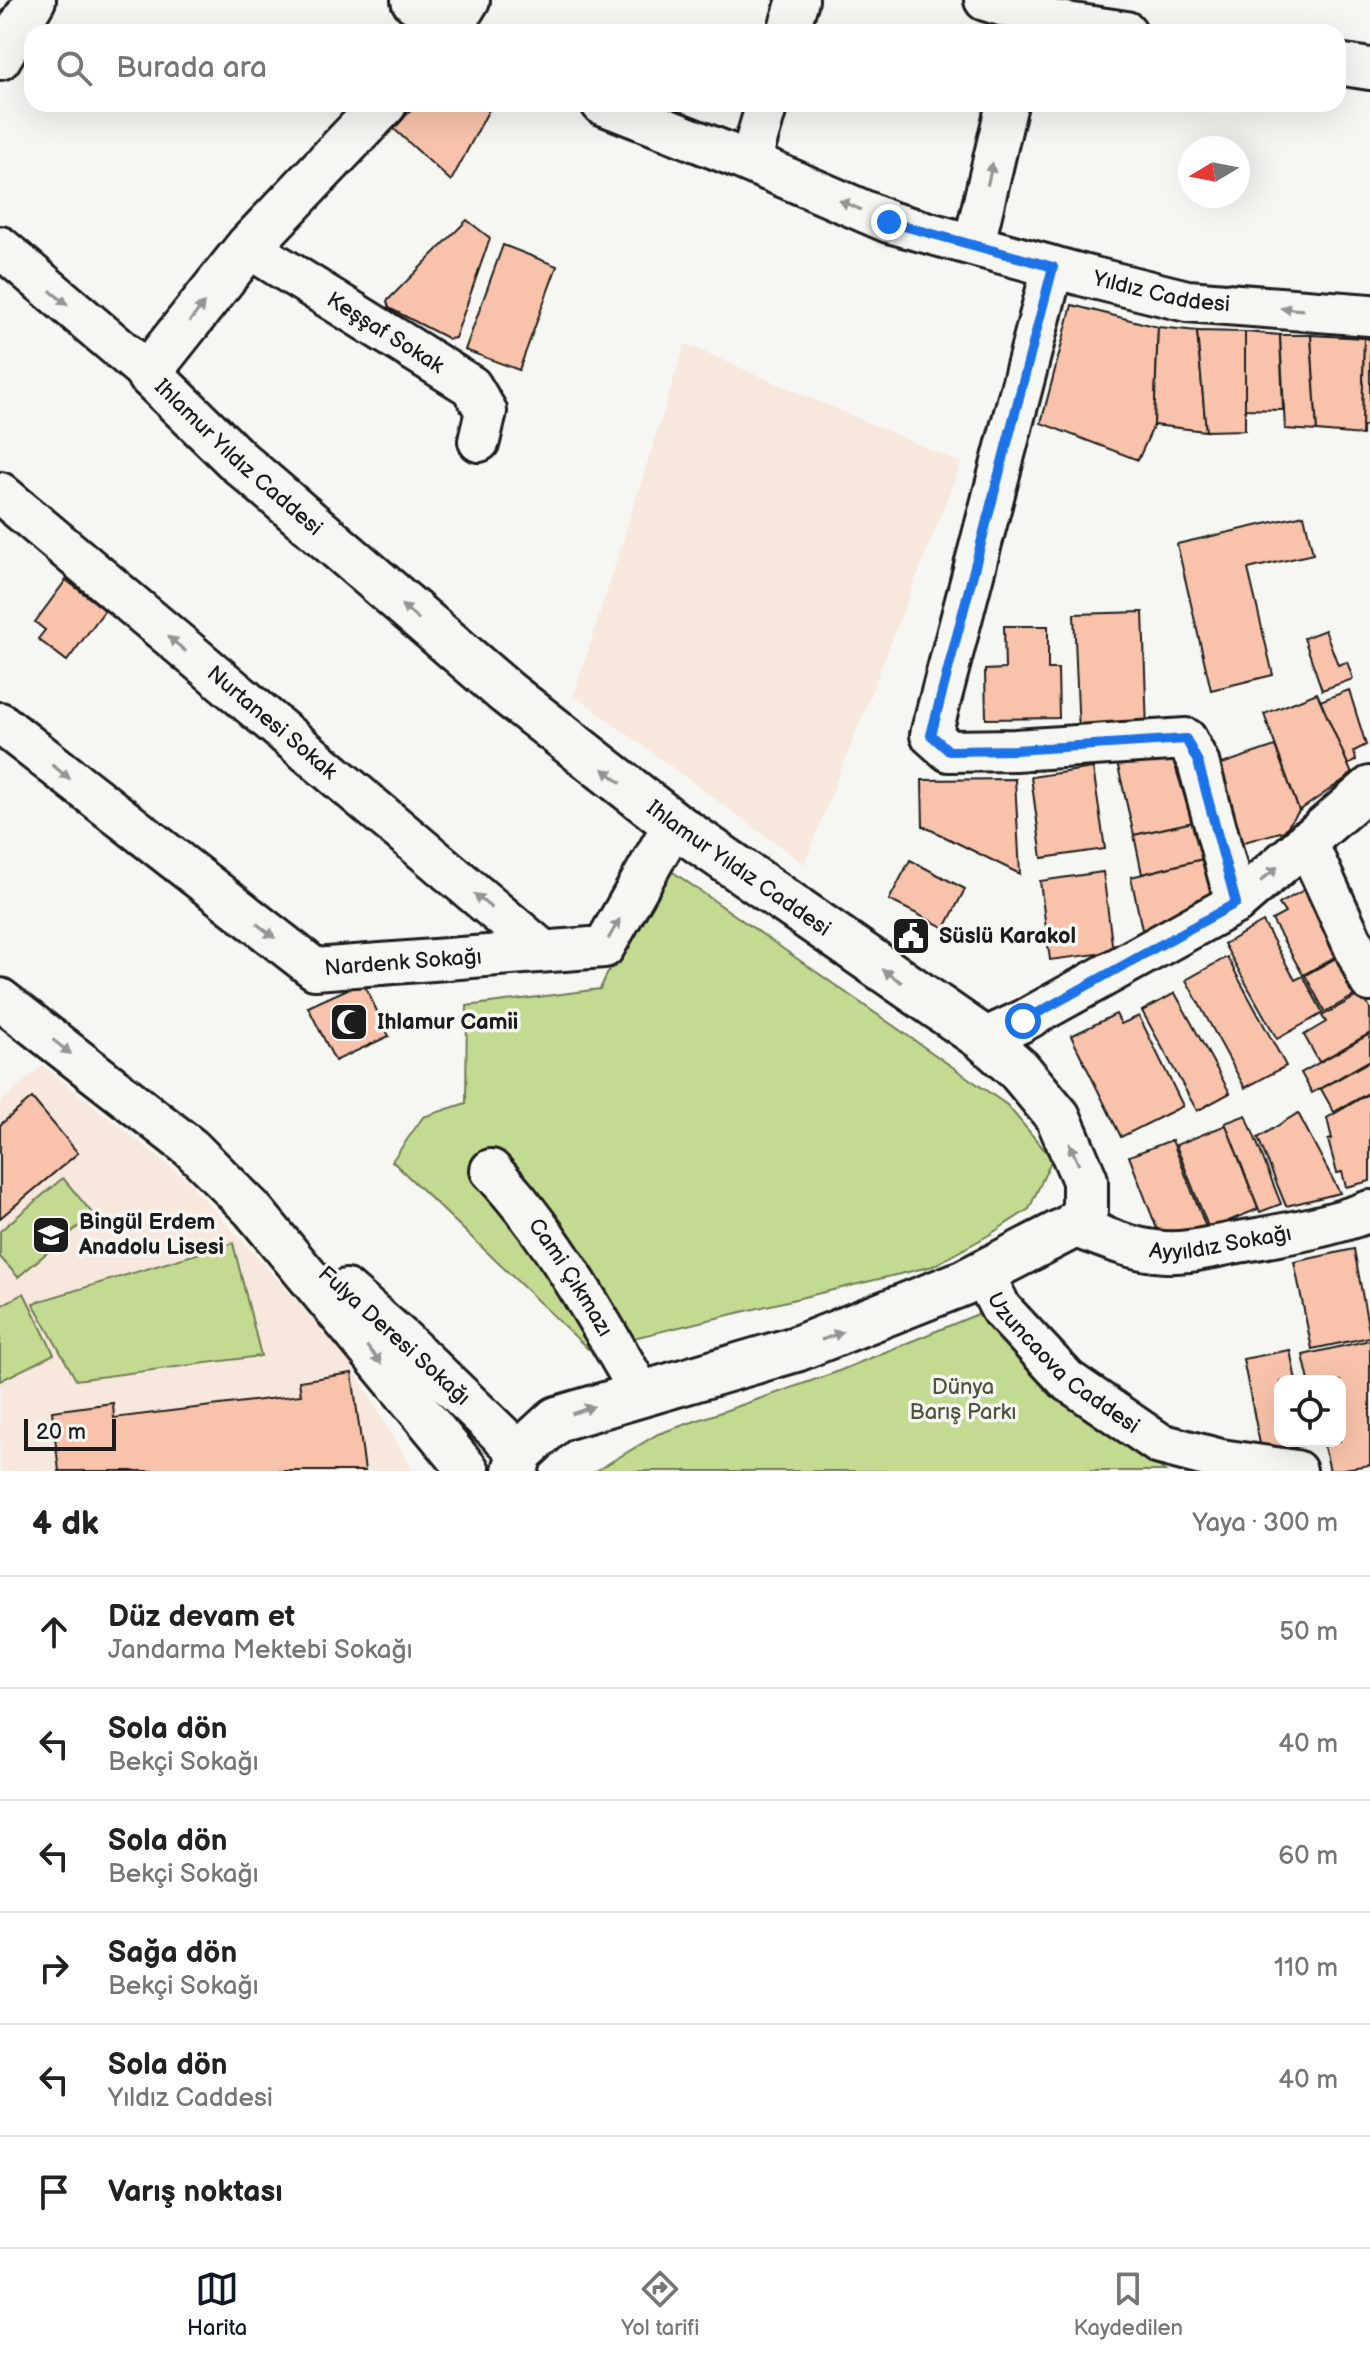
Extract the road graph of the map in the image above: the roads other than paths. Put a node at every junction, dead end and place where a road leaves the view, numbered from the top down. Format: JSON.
{"nodes":[{"id":1,"x":35,"y":0,"type":"edge"},
{"id":2,"x":414,"y":0,"type":"edge"},
{"id":3,"x":798,"y":0,"type":"edge"},
{"id":4,"x":985,"y":0,"type":"edge"},
{"id":5,"x":1027,"y":15,"type":"edge"},
{"id":6,"x":457,"y":23,"type":"edge"},
{"id":7,"x":790,"y":24,"type":"edge"},
{"id":8,"x":1073,"y":24,"type":"edge"},
{"id":9,"x":0,"y":59,"type":"edge"},
{"id":10,"x":1346,"y":65,"type":"edge"},
{"id":11,"x":1370,"y":69,"type":"edge"},
{"id":12,"x":376,"y":112,"type":"edge"},
{"id":13,"x":622,"y":112,"type":"edge"},
{"id":14,"x":765,"y":112,"type":"edge"},
{"id":15,"x":1005,"y":112,"type":"edge"},
{"id":16,"x":750,"y":162,"type":"junction"},
{"id":17,"x":974,"y":244,"type":"junction"},
{"id":18,"x":0,"y":247,"type":"edge"},
{"id":19,"x":248,"y":247,"type":"junction"},
{"id":20,"x":1053,"y":267,"type":"junction"},
{"id":21,"x":1370,"y":315,"type":"edge"},
{"id":22,"x":148,"y":373,"type":"junction"},
{"id":23,"x":479,"y":441,"type":"dead end"},
{"id":24,"x":0,"y":493,"type":"edge"},
{"id":25,"x":0,"y":723,"type":"edge"},
{"id":26,"x":1370,"y":787,"type":"edge"},
{"id":27,"x":674,"y":824,"type":"junction"},
{"id":28,"x":1306,"y":841,"type":"junction"},
{"id":29,"x":1236,"y":903,"type":"junction"},
{"id":30,"x":543,"y":951,"type":"junction"},
{"id":31,"x":1370,"y":981,"type":"edge"},
{"id":32,"x":0,"y":999,"type":"edge"},
{"id":33,"x":984,"y":1039,"type":"junction"},
{"id":34,"x":491,"y":1170,"type":"dead end"},
{"id":35,"x":252,"y":1209,"type":"junction"},
{"id":36,"x":1370,"y":1211,"type":"edge"},
{"id":37,"x":1073,"y":1226,"type":"junction"},
{"id":38,"x":982,"y":1272,"type":"junction"},
{"id":39,"x":641,"y":1393,"type":"junction"},
{"id":40,"x":517,"y":1462,"type":"edge"},
{"id":41,"x":469,"y":1471,"type":"edge"},
{"id":42,"x":1296,"y":1471,"type":"edge"}],
"edges":[{"from":1,"to":9,"type":"street"},
{"from":2,"to":6,"type":"main road"},
{"from":3,"to":7,"type":"street"},
{"from":4,"to":5,"type":"street"},
{"from":5,"to":8,"type":"street"},
{"from":10,"to":11,"type":"street"},
{"from":12,"to":19,"type":"main road","name":"Ihlamur Yıldız Caddesi"},
{"from":13,"to":16,"type":"street","name":"Yıldız Caddesi"},
{"from":14,"to":16,"type":"street"},
{"from":17,"to":15,"type":"street","one_way":true},
{"from":17,"to":16,"type":"street","name":"Yıldız Caddesi","one_way":true},
{"from":17,"to":20,"type":"street","name":"Yıldız Caddesi"},
{"from":18,"to":22,"type":"street","one_way":true},
{"from":22,"to":19,"type":"main road","name":"Ihlamur Yıldız Caddesi","one_way":true},
{"from":19,"to":23,"type":"street","name":"Keşşaf Sokak"},
{"from":21,"to":20,"type":"street","name":"Yıldız Caddesi","one_way":true},
{"from":20,"to":29,"type":"street"},
{"from":27,"to":22,"type":"main road","name":"Ihlamur Yıldız Caddesi","one_way":true},
{"from":30,"to":24,"type":"street","name":"Nurtanesi Sokak","one_way":true},
{"from":25,"to":30,"type":"street","name":"Nardenk Sokağı","one_way":true},
{"from":26,"to":28,"type":"street"},
{"from":30,"to":27,"type":"street","name":"Nardenk Sokağı","one_way":true},
{"from":33,"to":27,"type":"main road","name":"Ihlamur Yıldız Caddesi","one_way":true},
{"from":29,"to":28,"type":"street","one_way":true},
{"from":28,"to":31,"type":"street"},
{"from":29,"to":33,"type":"street"},
{"from":32,"to":35,"type":"street","name":"Fulya Deresi Sokağı","one_way":true},
{"from":37,"to":33,"type":"main road","name":"Ihlamur Yıldız Caddesi","one_way":true},
{"from":34,"to":39,"type":"street","name":"Cami Çıkmazı"},
{"from":35,"to":40,"type":"street","name":"Fulya Deresi Sokağı"},
{"from":35,"to":41,"type":"street","name":"Fulya Deresi Sokağı","one_way":true},
{"from":36,"to":37,"type":"street","name":"Ayyıldız Sokağı"},
{"from":37,"to":38,"type":"main road"},
{"from":39,"to":38,"type":"main road","one_way":true},
{"from":38,"to":42,"type":"street","name":"Uzuncaova Caddesi"},
{"from":40,"to":39,"type":"main road","one_way":true}]}
